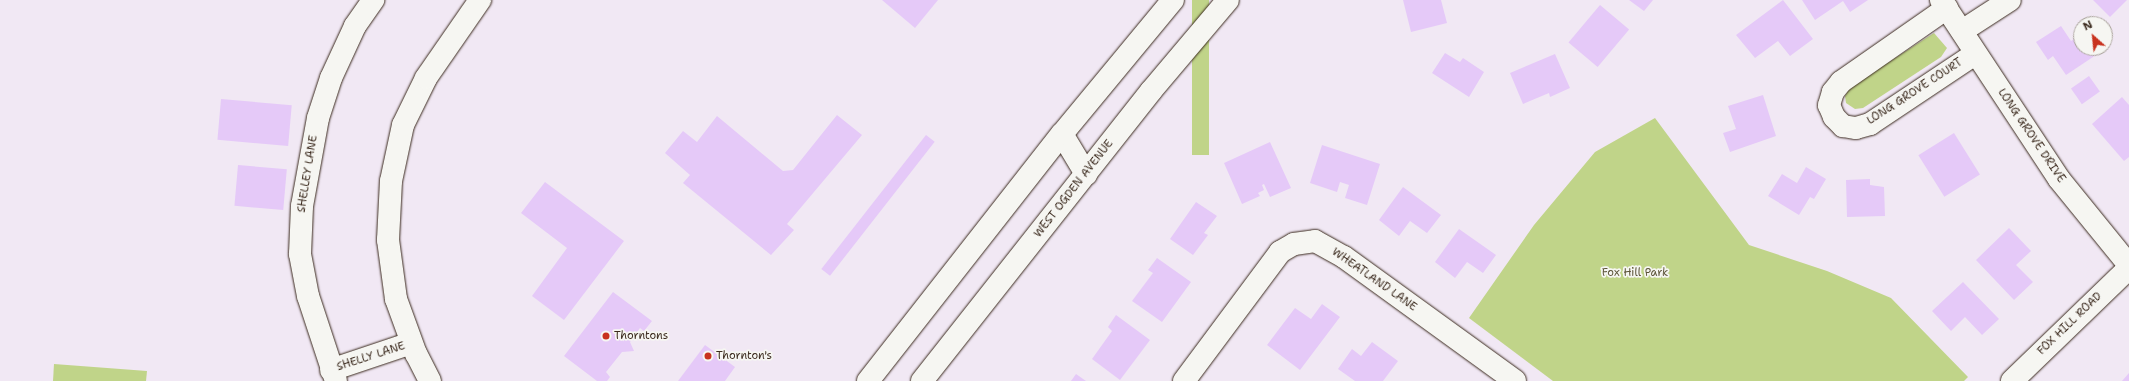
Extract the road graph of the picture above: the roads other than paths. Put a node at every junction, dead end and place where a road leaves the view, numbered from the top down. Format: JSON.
{"nodes":[{"id":1,"x":373,"y":0,"type":"edge"},
{"id":2,"x":480,"y":0,"type":"edge"},
{"id":3,"x":1173,"y":0,"type":"edge"},
{"id":4,"x":1228,"y":0,"type":"edge"},
{"id":5,"x":2010,"y":0,"type":"edge"},
{"id":6,"x":1944,"y":4,"type":"edge"},
{"id":7,"x":1962,"y":32,"type":"junction"},
{"id":8,"x":1976,"y":54,"type":"junction"},
{"id":9,"x":1062,"y":134,"type":"junction"},
{"id":10,"x":1086,"y":174,"type":"junction"},
{"id":11,"x":2129,"y":267,"type":"edge"},
{"id":12,"x":411,"y":343,"type":"junction"},
{"id":13,"x":333,"y":375,"type":"edge"},
{"id":14,"x":430,"y":381,"type":"edge"},
{"id":15,"x":868,"y":381,"type":"edge"},
{"id":16,"x":922,"y":381,"type":"edge"},
{"id":17,"x":1184,"y":381,"type":"edge"},
{"id":18,"x":1515,"y":381,"type":"edge"},
{"id":19,"x":2012,"y":381,"type":"edge"}],
"edges":[{"from":1,"to":13,"type":"street","name":"SHELLEY LANE"},
{"from":2,"to":12,"type":"street"},
{"from":3,"to":9,"type":"street"},
{"from":4,"to":10,"type":"street","name":"WEST OGDEN AVENUE"},
{"from":5,"to":7,"type":"street"},
{"from":6,"to":7,"type":"street","name":"LONG GROVE DRIVE"},
{"from":6,"to":8,"type":"street","name":"LONG GROVE COURT"},
{"from":7,"to":8,"type":"street","name":"LONG GROVE DRIVE"},
{"from":8,"to":11,"type":"street","name":"LONG GROVE DRIVE"},
{"from":9,"to":10,"type":"street"},
{"from":9,"to":15,"type":"street"},
{"from":10,"to":16,"type":"street","name":"WEST OGDEN AVENUE"},
{"from":11,"to":19,"type":"street","name":"FOX HILL ROAD"},
{"from":12,"to":13,"type":"street","name":"SHELLY LANE"},
{"from":12,"to":14,"type":"street"},
{"from":17,"to":18,"type":"street","name":"WHEATLAND LANE"}]}
